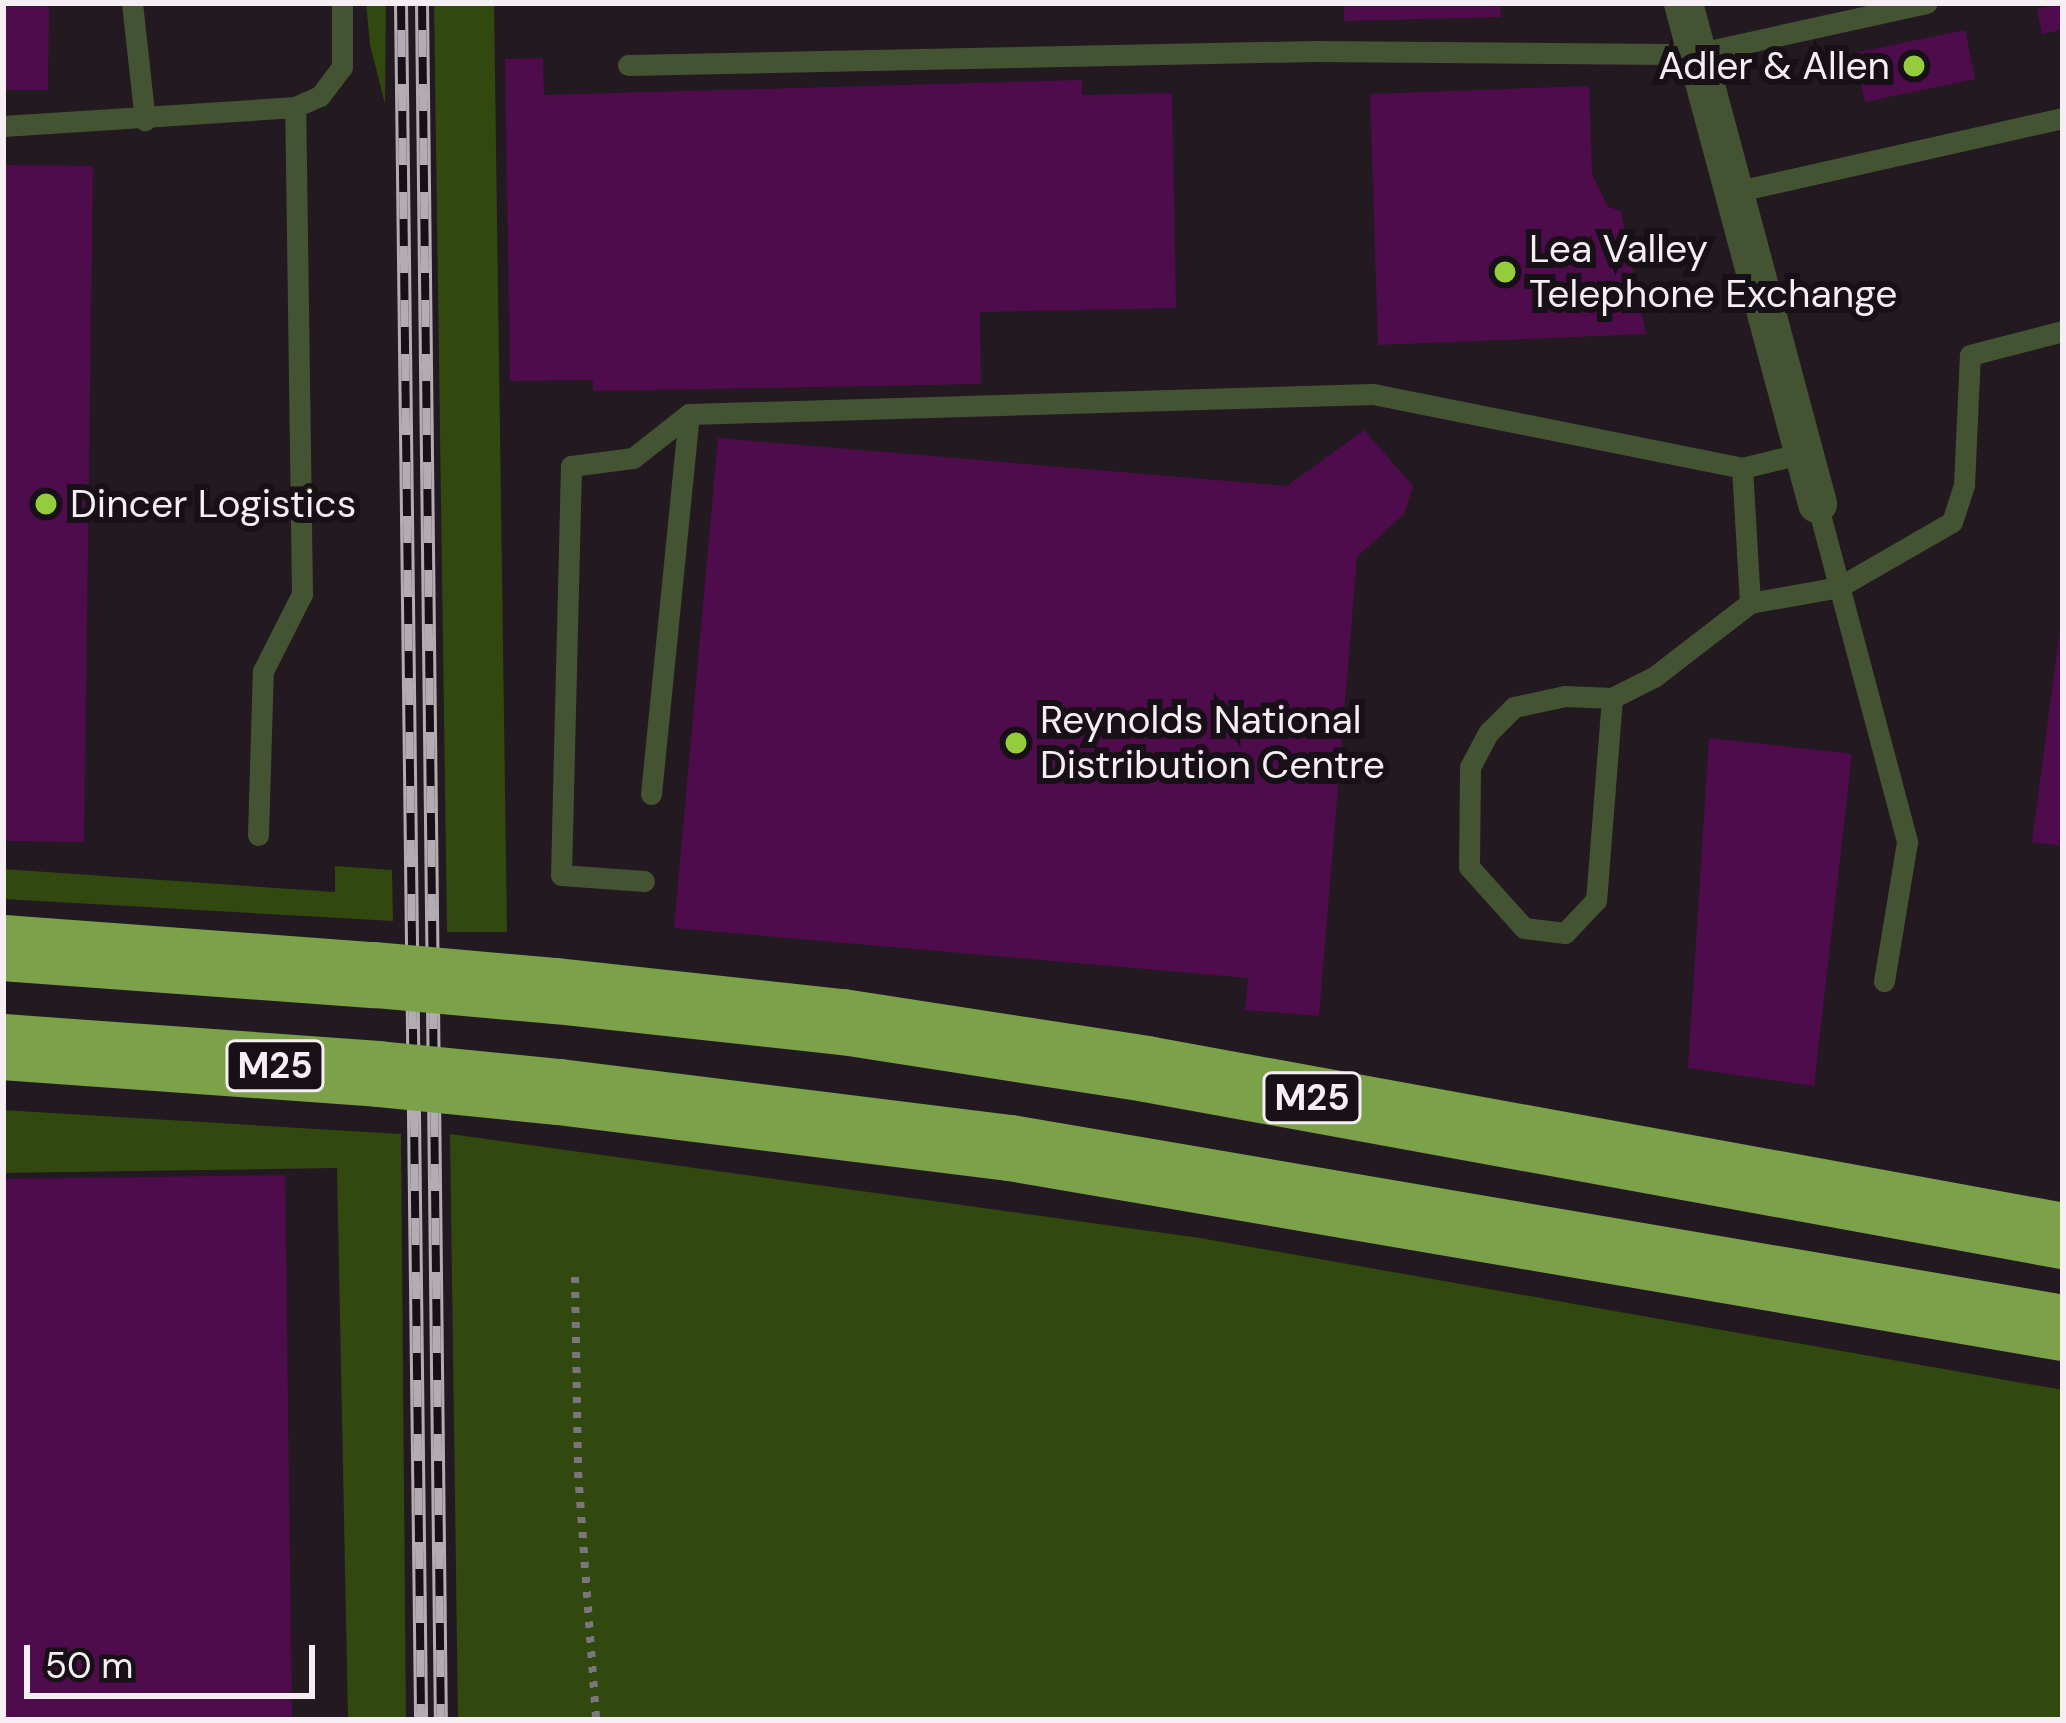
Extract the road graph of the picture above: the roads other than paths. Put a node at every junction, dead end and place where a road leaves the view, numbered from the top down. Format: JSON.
{"nodes":[{"id":1,"x":133,"y":3,"type":"edge"},
{"id":2,"x":342,"y":3,"type":"edge"},
{"id":3,"x":1683,"y":3,"type":"edge"},
{"id":4,"x":1927,"y":3,"type":"edge"},
{"id":5,"x":1695,"y":54,"type":"junction"},
{"id":6,"x":628,"y":64,"type":"dead end"},
{"id":7,"x":295,"y":106,"type":"junction"},
{"id":8,"x":2063,"y":118,"type":"edge"},
{"id":9,"x":146,"y":120,"type":"junction"},
{"id":10,"x":3,"y":126,"type":"edge"},
{"id":11,"x":1734,"y":192,"type":"junction"},
{"id":12,"x":2063,"y":332,"type":"edge"},
{"id":13,"x":689,"y":414,"type":"junction"},
{"id":14,"x":1804,"y":453,"type":"junction"},
{"id":15,"x":1742,"y":468,"type":"junction"},
{"id":16,"x":1817,"y":503,"type":"joint"},
{"id":17,"x":1839,"y":586,"type":"junction"},
{"id":18,"x":1750,"y":603,"type":"junction"},
{"id":19,"x":1612,"y":698,"type":"junction"},
{"id":20,"x":651,"y":794,"type":"dead end"},
{"id":21,"x":258,"y":835,"type":"dead end"},
{"id":22,"x":644,"y":881,"type":"dead end"},
{"id":23,"x":3,"y":948,"type":"edge"},
{"id":24,"x":1884,"y":982,"type":"dead end"},
{"id":25,"x":3,"y":1047,"type":"edge"},
{"id":26,"x":2063,"y":1236,"type":"edge"},
{"id":27,"x":2063,"y":1328,"type":"edge"}],
"edges":[{"from":1,"to":9,"type":"lane"},
{"from":2,"to":7,"type":"lane"},
{"from":3,"to":5,"type":"street"},
{"from":4,"to":5,"type":"lane"},
{"from":5,"to":6,"type":"lane"},
{"from":5,"to":11,"type":"street"},
{"from":7,"to":9,"type":"lane"},
{"from":7,"to":21,"type":"lane"},
{"from":8,"to":11,"type":"lane"},
{"from":9,"to":10,"type":"lane"},
{"from":11,"to":14,"type":"street"},
{"from":12,"to":17,"type":"lane"},
{"from":13,"to":15,"type":"lane"},
{"from":13,"to":20,"type":"lane"},
{"from":13,"to":22,"type":"lane"},
{"from":14,"to":15,"type":"lane"},
{"from":14,"to":16,"type":"street"},
{"from":15,"to":18,"type":"lane"},
{"from":16,"to":17,"type":"lane"},
{"from":17,"to":18,"type":"lane"},
{"from":17,"to":24,"type":"lane"},
{"from":18,"to":19,"type":"lane"},
{"from":19,"to":19,"type":"lane"},
{"from":23,"to":26,"type":"highway","number":"M25","bridge":true},
{"from":25,"to":27,"type":"highway","number":"M25","bridge":true}]}
